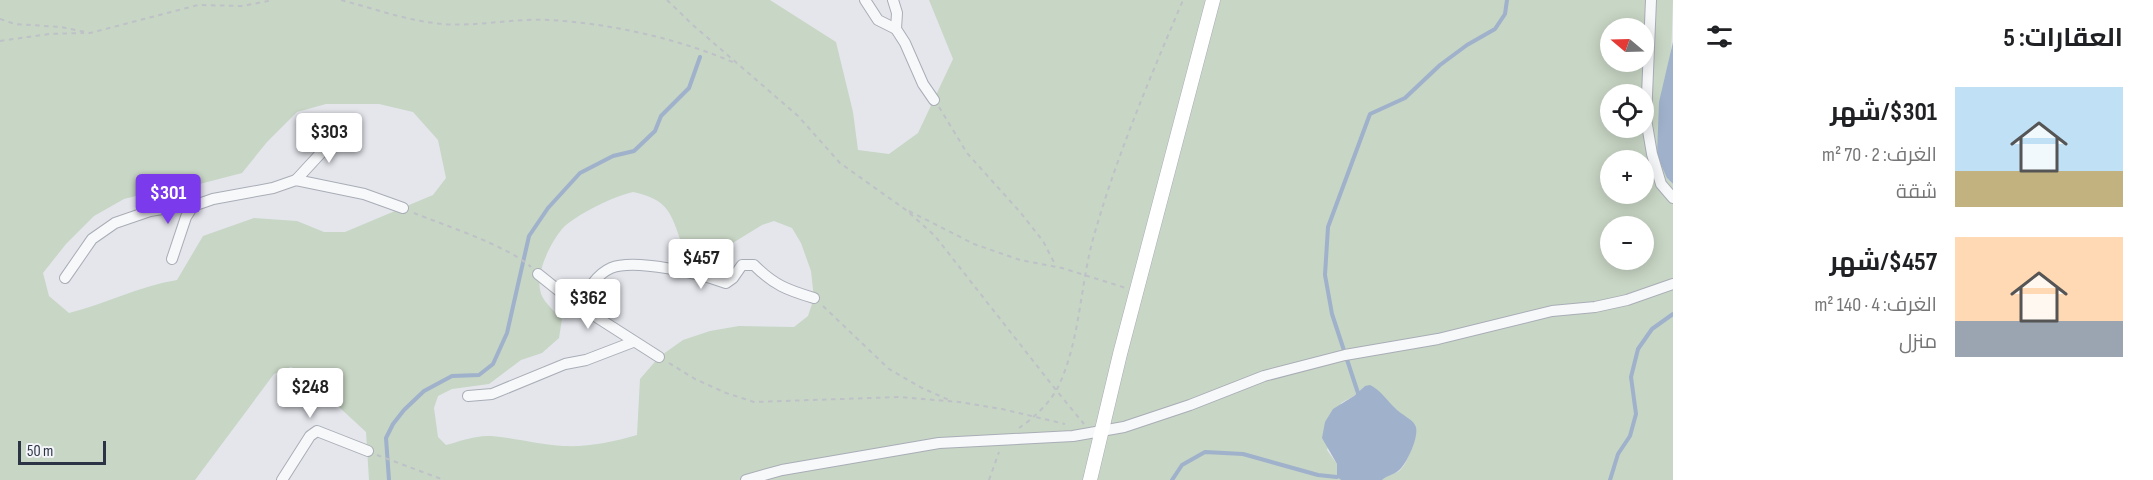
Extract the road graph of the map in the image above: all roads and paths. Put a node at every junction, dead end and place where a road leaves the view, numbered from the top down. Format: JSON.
{"nodes":[{"id":1,"x":273,"y":0,"type":"edge"},
{"id":2,"x":341,"y":0,"type":"edge"},
{"id":3,"x":667,"y":0,"type":"edge"},
{"id":4,"x":865,"y":0,"type":"edge"},
{"id":5,"x":893,"y":0,"type":"edge"},
{"id":6,"x":1183,"y":0,"type":"edge"},
{"id":7,"x":1213,"y":0,"type":"edge"},
{"id":8,"x":1651,"y":0,"type":"edge"},
{"id":9,"x":0,"y":19,"type":"edge"},
{"id":10,"x":896,"y":29,"type":"junction"},
{"id":11,"x":90,"y":33,"type":"junction"},
{"id":12,"x":0,"y":41,"type":"edge"},
{"id":13,"x":741,"y":66,"type":"junction"},
{"id":14,"x":934,"y":100,"type":"joint"},
{"id":15,"x":351,"y":133,"type":"dead end"},
{"id":16,"x":296,"y":180,"type":"junction"},
{"id":17,"x":1673,"y":198,"type":"edge"},
{"id":18,"x":193,"y":206,"type":"junction"},
{"id":19,"x":403,"y":208,"type":"joint"},
{"id":20,"x":906,"y":210,"type":"junction"},
{"id":21,"x":172,"y":259,"type":"dead end"},
{"id":22,"x":1056,"y":266,"type":"junction"},
{"id":23,"x":538,"y":274,"type":"joint"},
{"id":24,"x":1086,"y":276,"type":"junction"},
{"id":25,"x":64,"y":278,"type":"dead end"},
{"id":26,"x":1673,"y":284,"type":"edge"},
{"id":27,"x":1137,"y":292,"type":"junction"},
{"id":28,"x":814,"y":298,"type":"joint"},
{"id":29,"x":579,"y":307,"type":"junction"},
{"id":30,"x":633,"y":342,"type":"junction"},
{"id":31,"x":658,"y":357,"type":"joint"},
{"id":32,"x":1056,"y":390,"type":"junction"},
{"id":33,"x":468,"y":396,"type":"dead end"},
{"id":34,"x":951,"y":401,"type":"junction"},
{"id":35,"x":1034,"y":418,"type":"junction"},
{"id":36,"x":1071,"y":426,"type":"dead end"},
{"id":37,"x":1097,"y":432,"type":"junction"},
{"id":38,"x":1003,"y":438,"type":"junction"},
{"id":39,"x":368,"y":451,"type":"joint"},
{"id":40,"x":282,"y":480,"type":"edge"},
{"id":41,"x":444,"y":480,"type":"edge"},
{"id":42,"x":746,"y":480,"type":"edge"},
{"id":43,"x":989,"y":480,"type":"edge"},
{"id":44,"x":1090,"y":480,"type":"edge"}],
"edges":[{"from":1,"to":11,"type":"path"},
{"from":2,"to":13,"type":"path"},
{"from":3,"to":13,"type":"path"},
{"from":4,"to":10,"type":"street"},
{"from":5,"to":10,"type":"street"},
{"from":6,"to":24,"type":"path"},
{"from":7,"to":27,"type":"main road"},
{"from":8,"to":17,"type":"street"},
{"from":9,"to":11,"type":"path"},
{"from":10,"to":14,"type":"street"},
{"from":11,"to":12,"type":"path"},
{"from":13,"to":20,"type":"path"},
{"from":14,"to":22,"type":"path"},
{"from":15,"to":16,"type":"street"},
{"from":16,"to":18,"type":"street"},
{"from":16,"to":19,"type":"street"},
{"from":18,"to":21,"type":"street"},
{"from":18,"to":25,"type":"street"},
{"from":19,"to":23,"type":"path"},
{"from":20,"to":22,"type":"path"},
{"from":20,"to":32,"type":"path"},
{"from":22,"to":24,"type":"path"},
{"from":23,"to":29,"type":"street"},
{"from":24,"to":27,"type":"path"},
{"from":24,"to":32,"type":"path"},
{"from":26,"to":37,"type":"street"},
{"from":27,"to":37,"type":"main road"},
{"from":28,"to":29,"type":"street"},
{"from":28,"to":34,"type":"path"},
{"from":29,"to":30,"type":"street"},
{"from":30,"to":31,"type":"street"},
{"from":30,"to":33,"type":"street"},
{"from":31,"to":34,"type":"path"},
{"from":32,"to":35,"type":"path"},
{"from":32,"to":37,"type":"path"},
{"from":34,"to":35,"type":"path"},
{"from":35,"to":36,"type":"path"},
{"from":35,"to":38,"type":"path"},
{"from":37,"to":38,"type":"street"},
{"from":37,"to":44,"type":"main road"},
{"from":38,"to":42,"type":"street"},
{"from":38,"to":43,"type":"path"},
{"from":39,"to":40,"type":"street"},
{"from":39,"to":41,"type":"path"}]}
